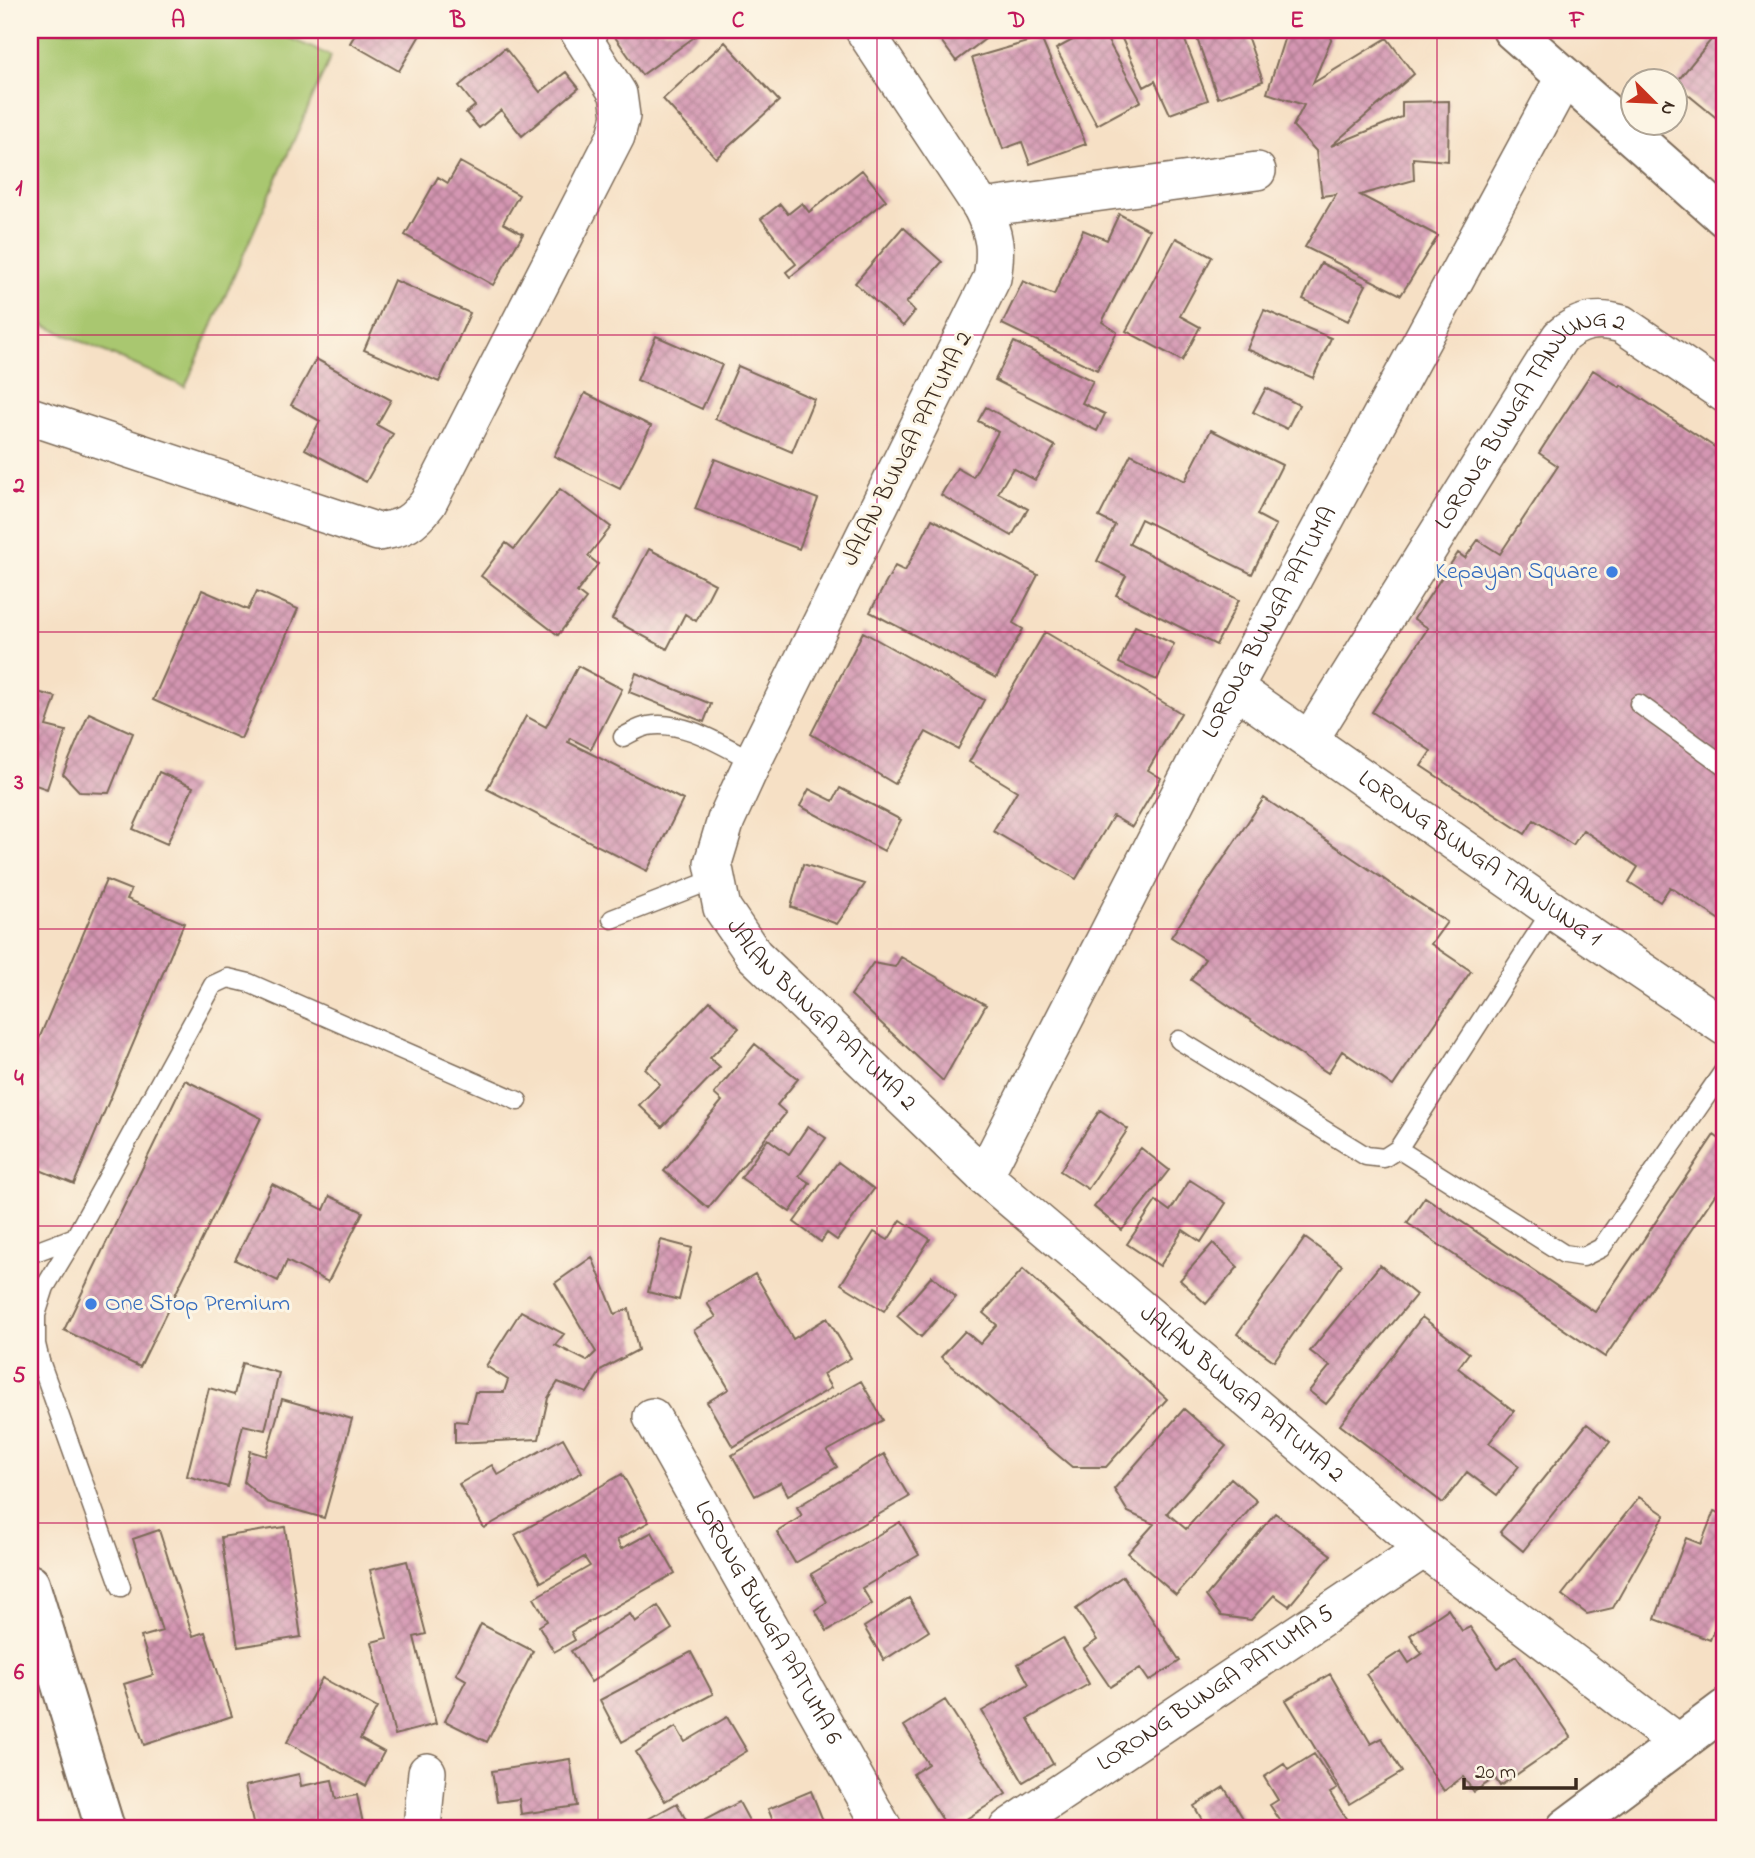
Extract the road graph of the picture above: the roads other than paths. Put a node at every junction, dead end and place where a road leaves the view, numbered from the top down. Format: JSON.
{"nodes":[{"id":1,"x":578,"y":30,"type":"edge"},
{"id":2,"x":864,"y":30,"type":"edge"},
{"id":3,"x":1511,"y":30,"type":"edge"},
{"id":4,"x":1565,"y":76,"type":"junction"},
{"id":5,"x":1257,"y":171,"type":"dead end"},
{"id":6,"x":982,"y":208,"type":"junction"},
{"id":7,"x":1725,"y":218,"type":"edge"},
{"id":8,"x":1725,"y":394,"type":"edge"},
{"id":9,"x":30,"y":416,"type":"edge"},
{"id":10,"x":1234,"y":688,"type":"junction"},
{"id":11,"x":1639,"y":704,"type":"dead end"},
{"id":12,"x":623,"y":737,"type":"dead end"},
{"id":13,"x":1310,"y":740,"type":"junction"},
{"id":14,"x":753,"y":761,"type":"junction"},
{"id":15,"x":1725,"y":766,"type":"edge"},
{"id":16,"x":715,"y":879,"type":"junction"},
{"id":17,"x":1552,"y":910,"type":"junction"},
{"id":18,"x":612,"y":919,"type":"dead end"},
{"id":19,"x":1725,"y":1027,"type":"edge"},
{"id":20,"x":1180,"y":1040,"type":"dead end"},
{"id":21,"x":1725,"y":1069,"type":"edge"},
{"id":22,"x":518,"y":1101,"type":"dead end"},
{"id":23,"x":1398,"y":1149,"type":"junction"},
{"id":24,"x":984,"y":1176,"type":"junction"},
{"id":25,"x":75,"y":1237,"type":"junction"},
{"id":26,"x":30,"y":1254,"type":"edge"},
{"id":27,"x":35,"y":1363,"type":"edge"},
{"id":28,"x":652,"y":1417,"type":"dead end"},
{"id":29,"x":1424,"y":1549,"type":"junction"},
{"id":30,"x":30,"y":1584,"type":"edge"},
{"id":31,"x":121,"y":1587,"type":"dead end"},
{"id":32,"x":1725,"y":1709,"type":"edge"},
{"id":33,"x":1680,"y":1744,"type":"junction"},
{"id":34,"x":427,"y":1772,"type":"dead end"},
{"id":35,"x":105,"y":1828,"type":"edge"},
{"id":36,"x":422,"y":1828,"type":"edge"},
{"id":37,"x":883,"y":1828,"type":"edge"},
{"id":38,"x":1008,"y":1828,"type":"edge"},
{"id":39,"x":1566,"y":1828,"type":"edge"}],
"edges":[{"from":1,"to":9,"type":"street"},
{"from":2,"to":6,"type":"street","name":"JALAN BUNGA PATUMA 2"},
{"from":3,"to":4,"type":"main road"},
{"from":4,"to":7,"type":"main road"},
{"from":4,"to":10,"type":"street","name":"LORONG BUNGA PATUMA"},
{"from":5,"to":6,"type":"street"},
{"from":6,"to":14,"type":"street","name":"JALAN BUNGA PATUMA 2"},
{"from":8,"to":13,"type":"street","name":"LORONG BUNGA TANJUNG 2"},
{"from":10,"to":13,"type":"street","name":"LORONG BUNGA TANJUNG 1"},
{"from":10,"to":24,"type":"street","name":"LORONG BUNGA PATUMA"},
{"from":11,"to":15,"type":"lane"},
{"from":12,"to":14,"type":"lane"},
{"from":13,"to":17,"type":"street","name":"LORONG BUNGA TANJUNG 1"},
{"from":14,"to":16,"type":"street","name":"JALAN BUNGA PATUMA 2"},
{"from":16,"to":18,"type":"lane"},
{"from":16,"to":24,"type":"street","name":"JALAN BUNGA PATUMA 2"},
{"from":17,"to":19,"type":"street","name":"LORONG BUNGA TANJUNG 1"},
{"from":17,"to":23,"type":"lane"},
{"from":20,"to":23,"type":"lane"},
{"from":21,"to":23,"type":"lane"},
{"from":22,"to":25,"type":"lane"},
{"from":24,"to":29,"type":"street","name":"JALAN BUNGA PATUMA 2"},
{"from":25,"to":26,"type":"lane"},
{"from":25,"to":27,"type":"lane"},
{"from":27,"to":31,"type":"lane"},
{"from":28,"to":37,"type":"street","name":"LORONG BUNGA PATUMA 6"},
{"from":29,"to":33,"type":"street","name":"JALAN BUNGA PATUMA 2"},
{"from":29,"to":38,"type":"street","name":"LORONG BUNGA PATUMA 5"},
{"from":30,"to":35,"type":"main road"},
{"from":32,"to":33,"type":"main road"},
{"from":33,"to":39,"type":"main road"},
{"from":34,"to":36,"type":"street"}]}
